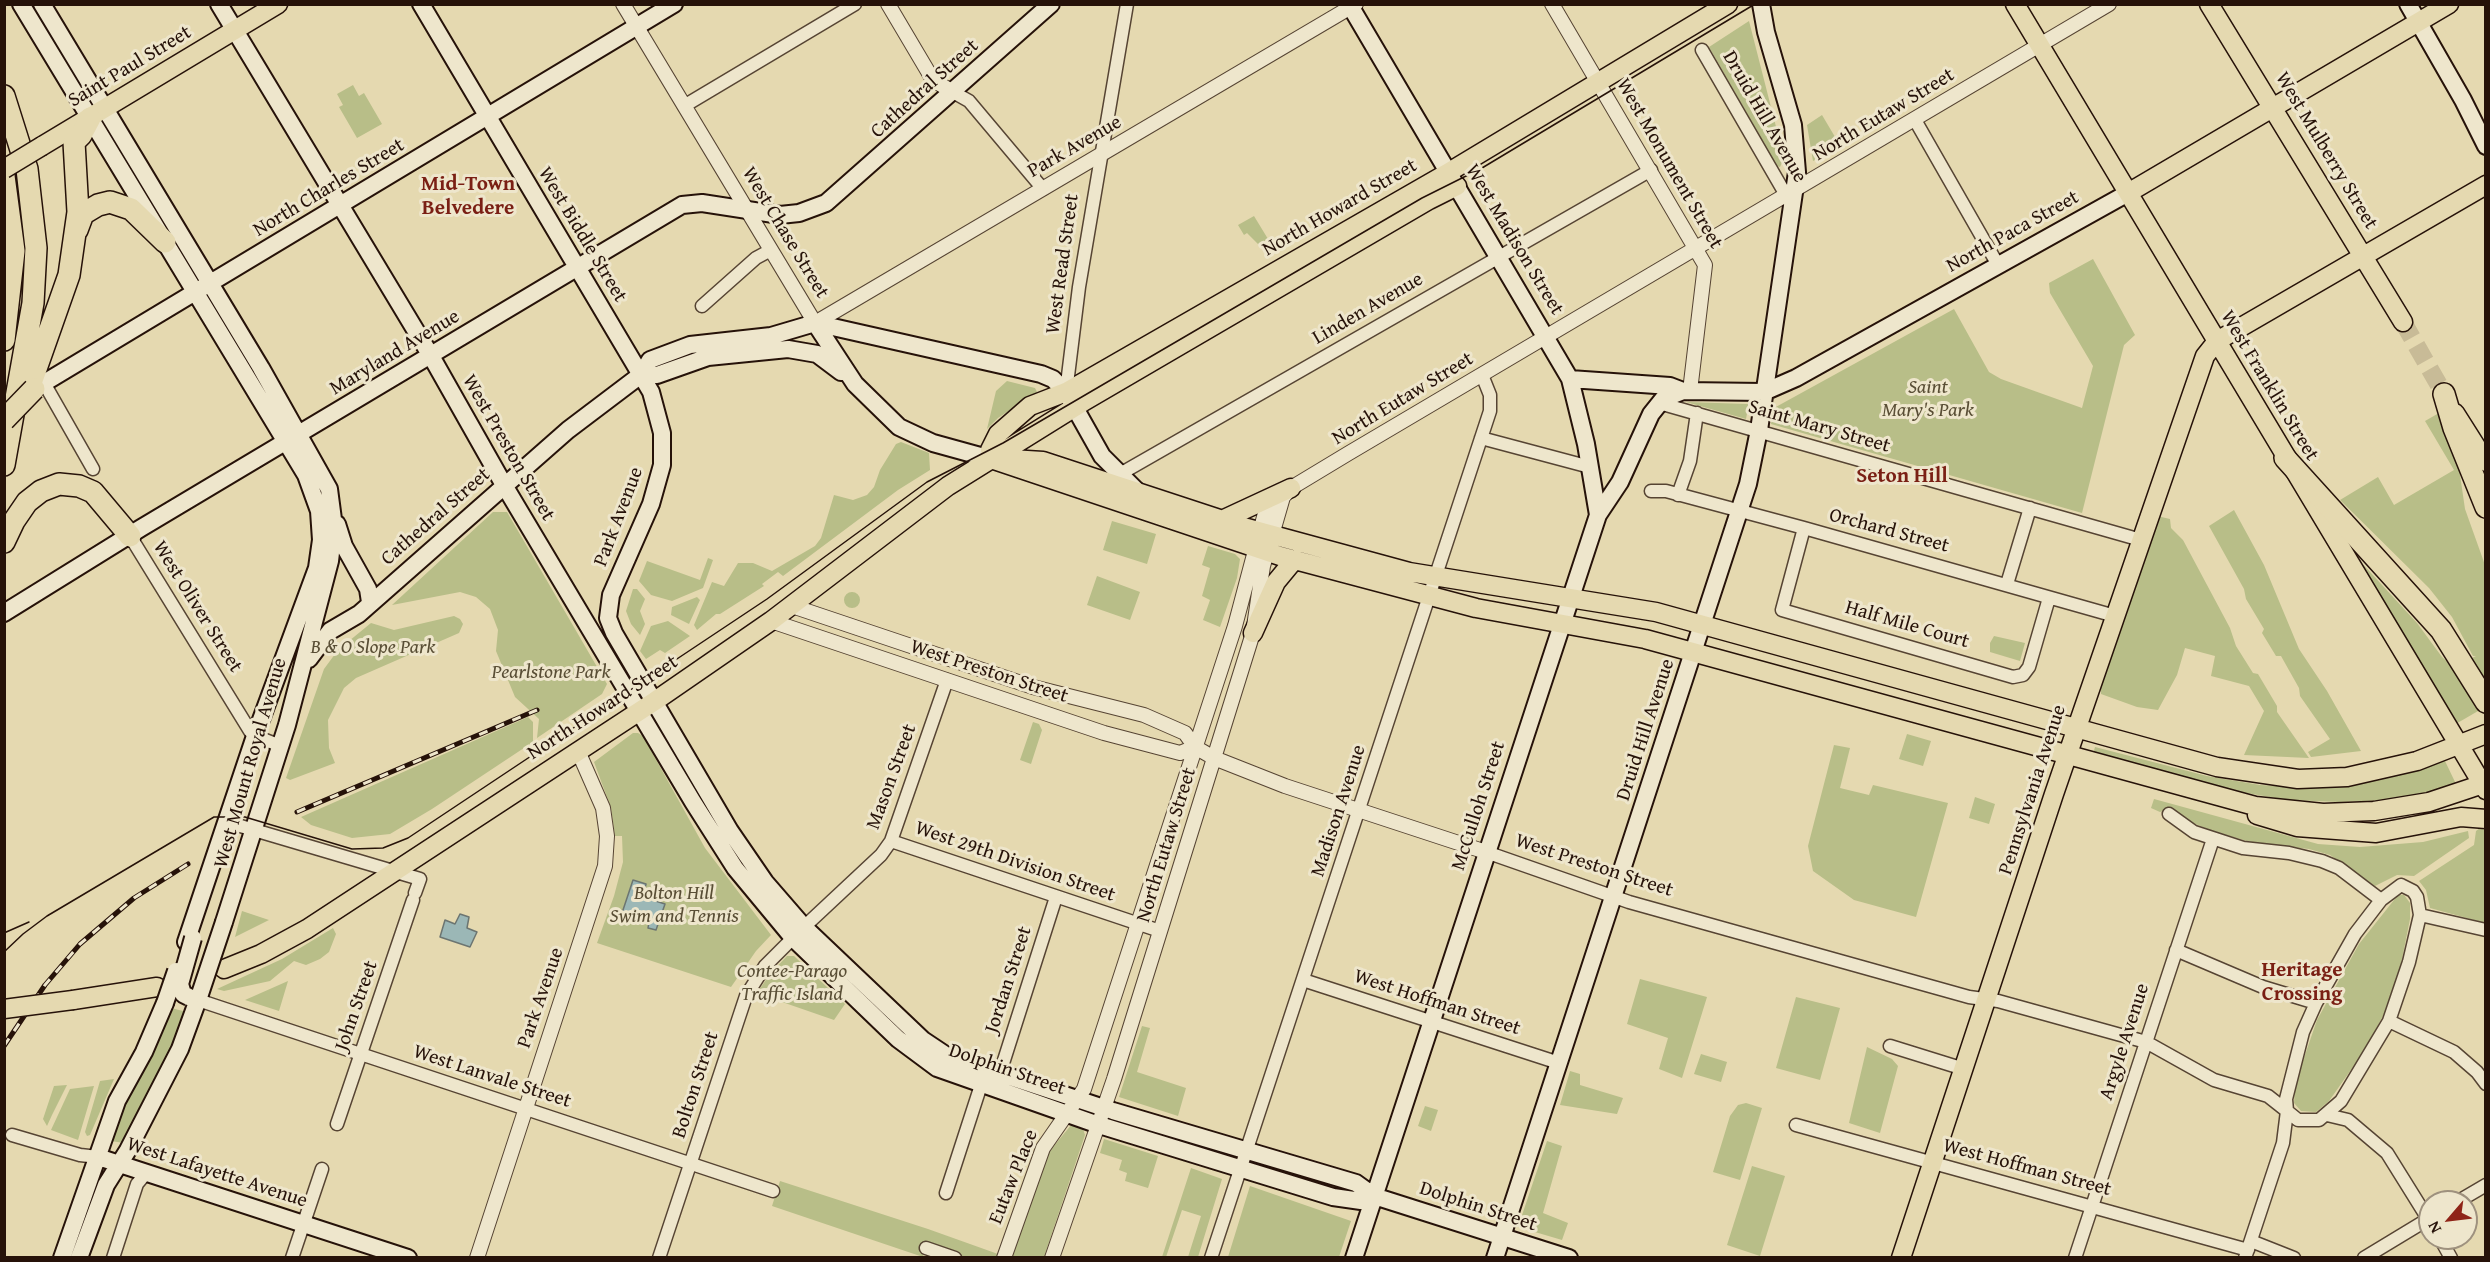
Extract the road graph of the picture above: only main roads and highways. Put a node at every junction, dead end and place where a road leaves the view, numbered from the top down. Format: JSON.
{"nodes":[{"id":1,"x":21,"y":4,"type":"edge"},
{"id":2,"x":42,"y":4,"type":"edge"},
{"id":3,"x":219,"y":4,"type":"edge"},
{"id":4,"x":278,"y":4,"type":"edge"},
{"id":5,"x":421,"y":4,"type":"edge"},
{"id":6,"x":674,"y":4,"type":"edge"},
{"id":7,"x":1052,"y":4,"type":"edge"},
{"id":8,"x":1728,"y":4,"type":"edge"},
{"id":9,"x":1761,"y":4,"type":"edge"},
{"id":10,"x":2015,"y":4,"type":"edge"},
{"id":11,"x":2209,"y":4,"type":"edge"},
{"id":12,"x":2408,"y":4,"type":"edge"},
{"id":13,"x":2449,"y":4,"type":"edge"},
{"id":14,"x":1352,"y":5,"type":"edge"},
{"id":15,"x":2419,"y":22,"type":"junction"},
{"id":16,"x":235,"y":30,"type":"junction"},
{"id":17,"x":4,"y":96,"type":"edge"},
{"id":18,"x":2273,"y":107,"type":"junction"},
{"id":19,"x":98,"y":113,"type":"junction"},
{"id":20,"x":487,"y":118,"type":"junction"},
{"id":21,"x":2486,"y":146,"type":"edge"},
{"id":22,"x":4,"y":169,"type":"edge"},
{"id":23,"x":4,"y":176,"type":"edge"},
{"id":24,"x":1453,"y":179,"type":"junction"},
{"id":25,"x":2486,"y":186,"type":"edge"},
{"id":26,"x":2128,"y":194,"type":"junction"},
{"id":27,"x":826,"y":203,"type":"joint"},
{"id":28,"x":341,"y":206,"type":"junction"},
{"id":29,"x":165,"y":242,"type":"junction"},
{"id":30,"x":74,"y":245,"type":"junction"},
{"id":31,"x":2362,"y":255,"type":"junction"},
{"id":32,"x":577,"y":270,"type":"junction"},
{"id":33,"x":203,"y":288,"type":"junction"},
{"id":34,"x":2403,"y":322,"type":"tunnel mouth"},
{"id":35,"x":815,"y":323,"type":"junction"},
{"id":36,"x":4,"y":340,"type":"edge"},
{"id":37,"x":2217,"y":341,"type":"junction"},
{"id":38,"x":431,"y":356,"type":"junction"},
{"id":39,"x":642,"y":374,"type":"junction"},
{"id":40,"x":1570,"y":379,"type":"junction"},
{"id":41,"x":855,"y":384,"type":"junction"},
{"id":42,"x":40,"y":386,"type":"junction"},
{"id":43,"x":1686,"y":391,"type":"junction"},
{"id":44,"x":1764,"y":392,"type":"junction"},
{"id":45,"x":2444,"y":394,"type":"joint"},
{"id":46,"x":1070,"y":400,"type":"junction"},
{"id":47,"x":4,"y":406,"type":"edge"},
{"id":48,"x":4,"y":420,"type":"edge"},
{"id":49,"x":293,"y":439,"type":"junction"},
{"id":50,"x":2285,"y":458,"type":"junction"},
{"id":51,"x":991,"y":459,"type":"junction"},
{"id":52,"x":2486,"y":462,"type":"edge"},
{"id":53,"x":4,"y":465,"type":"edge"},
{"id":54,"x":4,"y":475,"type":"edge"},
{"id":55,"x":1112,"y":478,"type":"junction"},
{"id":56,"x":504,"y":485,"type":"junction"},
{"id":57,"x":1291,"y":488,"type":"road end"},
{"id":58,"x":332,"y":506,"type":"junction"},
{"id":59,"x":2486,"y":507,"type":"edge"},
{"id":60,"x":1598,"y":515,"type":"junction"},
{"id":61,"x":1222,"y":520,"type":"junction"},
{"id":62,"x":130,"y":536,"type":"junction"},
{"id":63,"x":1263,"y":541,"type":"junction"},
{"id":64,"x":4,"y":542,"type":"edge"},
{"id":65,"x":1295,"y":560,"type":"junction"},
{"id":66,"x":1570,"y":597,"type":"junction"},
{"id":67,"x":370,"y":602,"type":"junction"},
{"id":68,"x":4,"y":613,"type":"edge"},
{"id":69,"x":1561,"y":622,"type":"junction"},
{"id":70,"x":313,"y":623,"type":"junction"},
{"id":71,"x":1703,"y":624,"type":"junction"},
{"id":72,"x":1253,"y":633,"type":"road end"},
{"id":73,"x":293,"y":639,"type":"junction"},
{"id":74,"x":1694,"y":652,"type":"junction"},
{"id":75,"x":300,"y":673,"type":"junction"},
{"id":76,"x":655,"y":701,"type":"junction"},
{"id":77,"x":2486,"y":702,"type":"edge"},
{"id":78,"x":639,"y":712,"type":"junction"},
{"id":79,"x":2077,"y":728,"type":"junction"},
{"id":80,"x":2486,"y":734,"type":"edge"},
{"id":81,"x":2459,"y":746,"type":"junction"},
{"id":82,"x":2068,"y":756,"type":"junction"},
{"id":83,"x":2484,"y":786,"type":"edge"},
{"id":84,"x":2208,"y":795,"type":"junction"},
{"id":85,"x":2486,"y":819,"type":"edge"},
{"id":86,"x":192,"y":922,"type":"junction"},
{"id":87,"x":798,"y":933,"type":"junction"},
{"id":88,"x":224,"y":969,"type":"dead end"},
{"id":89,"x":161,"y":995,"type":"junction"},
{"id":90,"x":196,"y":997,"type":"junction"},
{"id":91,"x":4,"y":1010,"type":"edge"},
{"id":92,"x":1099,"y":1116,"type":"junction"},
{"id":93,"x":98,"y":1157,"type":"junction"},
{"id":94,"x":120,"y":1163,"type":"junction"},
{"id":95,"x":1374,"y":1196,"type":"junction"},
{"id":96,"x":1501,"y":1238,"type":"junction"},
{"id":97,"x":62,"y":1257,"type":"edge"},
{"id":98,"x":79,"y":1257,"type":"edge"},
{"id":99,"x":408,"y":1257,"type":"edge"},
{"id":100,"x":1354,"y":1257,"type":"edge"},
{"id":101,"x":1495,"y":1257,"type":"edge"},
{"id":102,"x":1569,"y":1257,"type":"edge"},
{"id":103,"x":1901,"y":1257,"type":"edge"}],
"edges":[{"from":1,"to":19,"type":"main road"},
{"from":2,"to":19,"type":"main road"},
{"from":3,"to":16,"type":"main road","name":"West Preston Street"},
{"from":4,"to":16,"type":"main road","name":"Saint Paul Street"},
{"from":5,"to":20,"type":"main road","name":"West Biddle Street"},
{"from":6,"to":20,"type":"main road","name":"North Charles Street"},
{"from":7,"to":27,"type":"main road","name":"Cathedral Street"},
{"from":8,"to":24,"type":"main road","name":"North Howard Street"},
{"from":9,"to":44,"type":"main road","name":"Druid Hill Avenue"},
{"from":10,"to":26,"type":"main road","name":"West Franklin Street"},
{"from":11,"to":18,"type":"main road","name":"West Mulberry Street"},
{"from":12,"to":15,"type":"main road"},
{"from":13,"to":15,"type":"main road","name":"North Paca Street"},
{"from":14,"to":24,"type":"main road","name":"West Madison Street"},
{"from":15,"to":18,"type":"main road","name":"North Paca Street"},
{"from":15,"to":21,"type":"main road"},
{"from":16,"to":19,"type":"main road","name":"Saint Paul Street"},
{"from":16,"to":28,"type":"main road","name":"West Preston Street"},
{"from":17,"to":53,"type":"highway"},
{"from":18,"to":26,"type":"main road","name":"North Paca Street"},
{"from":18,"to":31,"type":"main road","name":"West Mulberry Street"},
{"from":19,"to":22,"type":"main road","name":"Saint Paul Street","bridge":true},
{"from":19,"to":29,"type":"main road"},
{"from":19,"to":30,"type":"highway"},
{"from":19,"to":33,"type":"main road"},
{"from":20,"to":28,"type":"main road","name":"North Charles Street"},
{"from":20,"to":32,"type":"main road","name":"West Biddle Street"},
{"from":23,"to":36,"type":"highway"},
{"from":24,"to":40,"type":"main road","name":"West Madison Street"},
{"from":24,"to":46,"type":"main road","name":"North Howard Street"},
{"from":25,"to":31,"type":"main road"},
{"from":26,"to":37,"type":"main road","name":"West Franklin Street"},
{"from":26,"to":44,"type":"main road","name":"North Paca Street"},
{"from":27,"to":32,"type":"main road","name":"Maryland Avenue"},
{"from":28,"to":33,"type":"main road","name":"North Charles Street"},
{"from":28,"to":38,"type":"main road","name":"West Preston Street"},
{"from":29,"to":30,"type":"highway"},
{"from":29,"to":33,"type":"main road"},
{"from":30,"to":54,"type":"highway"},
{"from":31,"to":34,"type":"main road","name":"West Mulberry Street"},
{"from":31,"to":37,"type":"main road"},
{"from":32,"to":38,"type":"main road","name":"Maryland Avenue"},
{"from":32,"to":39,"type":"main road","name":"West Biddle Street"},
{"from":33,"to":42,"type":"main road","name":"North Charles Street"},
{"from":33,"to":49,"type":"main road","name":"West Mount Royal Avenue"},
{"from":35,"to":39,"type":"main road","name":"Cathedral Street"},
{"from":35,"to":41,"type":"main road"},
{"from":35,"to":46,"type":"main road","name":"West Chase Street"},
{"from":37,"to":50,"type":"main road","name":"West Franklin Street"},
{"from":37,"to":79,"type":"main road","name":"Pennsylvania Avenue"},
{"from":38,"to":49,"type":"main road","name":"Maryland Avenue"},
{"from":38,"to":56,"type":"main road","name":"West Preston Street"},
{"from":39,"to":41,"type":"main road"},
{"from":39,"to":56,"type":"main road","name":"Cathedral Street"},
{"from":39,"to":76,"type":"main road","name":"Park Avenue"},
{"from":40,"to":43,"type":"main road","name":"North Paca Street"},
{"from":40,"to":60,"type":"main road","name":"West Madison Street"},
{"from":41,"to":51,"type":"main road"},
{"from":42,"to":47,"type":"main road","name":"North Charles Street"},
{"from":42,"to":48,"type":"highway","bridge":true},
{"from":43,"to":44,"type":"main road","name":"North Paca Street"},
{"from":43,"to":60,"type":"main road","name":"McCulloh Street"},
{"from":44,"to":71,"type":"main road","name":"Druid Hill Avenue"},
{"from":45,"to":52,"type":"main road"},
{"from":45,"to":59,"type":"highway"},
{"from":46,"to":51,"type":"main road","name":"North Howard Street"},
{"from":46,"to":51,"type":"main road","name":"North Howard Street"},
{"from":46,"to":55,"type":"main road"},
{"from":49,"to":58,"type":"main road","name":"West Mount Royal Avenue"},
{"from":49,"to":62,"type":"main road","name":"Maryland Avenue"},
{"from":49,"to":73,"type":"main road","name":"West Mount Royal Avenue"},
{"from":50,"to":77,"type":"highway"},
{"from":50,"to":81,"type":"main road","name":"West Franklin Street"},
{"from":51,"to":55,"type":"main road"},
{"from":51,"to":63,"type":"main road"},
{"from":51,"to":76,"type":"main road","name":"North Howard Street"},
{"from":55,"to":61,"type":"main road"},
{"from":56,"to":67,"type":"main road","name":"Cathedral Street"},
{"from":56,"to":78,"type":"main road","name":"West Preston Street"},
{"from":57,"to":61,"type":"main road"},
{"from":58,"to":67,"type":"main road"},
{"from":58,"to":70,"type":"main road","name":"West Mount Royal Avenue"},
{"from":60,"to":66,"type":"main road","name":"McCulloh Street"},
{"from":61,"to":63,"type":"main road"},
{"from":62,"to":64,"type":"highway"},
{"from":62,"to":68,"type":"main road","name":"Maryland Avenue"},
{"from":63,"to":65,"type":"main road"},
{"from":63,"to":66,"type":"main road"},
{"from":65,"to":69,"type":"main road"},
{"from":65,"to":72,"type":"main road"},
{"from":66,"to":69,"type":"main road","name":"McCulloh Street"},
{"from":66,"to":71,"type":"main road"},
{"from":67,"to":70,"type":"main road","name":"Cathedral Street"},
{"from":67,"to":75,"type":"main road","name":"Cathedral Street"},
{"from":69,"to":74,"type":"main road"},
{"from":69,"to":95,"type":"main road","name":"McCulloh Street"},
{"from":70,"to":73,"type":"main road","name":"Cathedral Street"},
{"from":70,"to":75,"type":"main road","name":"West Mount Royal Avenue"},
{"from":71,"to":74,"type":"main road","name":"Druid Hill Avenue"},
{"from":71,"to":79,"type":"main road"},
{"from":73,"to":86,"type":"main road","name":"West Mount Royal Avenue"},
{"from":74,"to":82,"type":"main road"},
{"from":74,"to":96,"type":"main road","name":"Druid Hill Avenue"},
{"from":75,"to":90,"type":"main road","name":"West Mount Royal Avenue","bridge":true},
{"from":76,"to":78,"type":"main road","name":"North Howard Street"},
{"from":76,"to":87,"type":"main road","name":"Dolphin Street"},
{"from":78,"to":87,"type":"main road","name":"Dolphin Street"},
{"from":78,"to":88,"type":"main road","name":"North Howard Street"},
{"from":79,"to":81,"type":"main road"},
{"from":79,"to":82,"type":"main road","name":"Pennsylvania Avenue"},
{"from":80,"to":81,"type":"main road"},
{"from":81,"to":83,"type":"main road","name":"West Franklin Street"},
{"from":82,"to":84,"type":"main road"},
{"from":82,"to":103,"type":"main road","name":"Pennsylvania Avenue"},
{"from":83,"to":84,"type":"main road"},
{"from":84,"to":85,"type":"main road"},
{"from":86,"to":89,"type":"main road","name":"West Mount Royal Avenue","bridge":true},
{"from":86,"to":90,"type":"main road","bridge":true},
{"from":87,"to":92,"type":"main road","name":"Dolphin Street"},
{"from":87,"to":92,"type":"main road","name":"Dolphin Street"},
{"from":89,"to":91,"type":"main road","bridge":true},
{"from":89,"to":93,"type":"main road","name":"West Mount Royal Avenue"},
{"from":90,"to":94,"type":"main road","name":"West Mount Royal Avenue"},
{"from":92,"to":95,"type":"main road","name":"Dolphin Street"},
{"from":92,"to":95,"type":"main road","name":"Dolphin Street"},
{"from":93,"to":94,"type":"main road","name":"West Lafayette Avenue"},
{"from":93,"to":97,"type":"main road","name":"West Mount Royal Avenue"},
{"from":94,"to":98,"type":"main road","name":"West Mount Royal Avenue"},
{"from":94,"to":99,"type":"main road","name":"West Lafayette Avenue"},
{"from":95,"to":96,"type":"main road","name":"Dolphin Street"},
{"from":95,"to":100,"type":"main road","name":"McCulloh Street"},
{"from":96,"to":101,"type":"main road","name":"Druid Hill Avenue"},
{"from":96,"to":102,"type":"main road","name":"Dolphin Street"}]}
